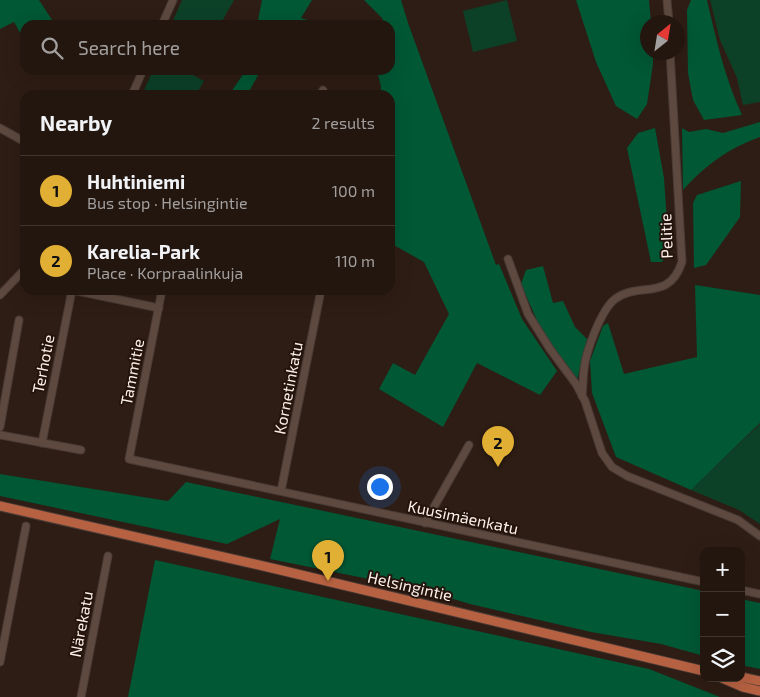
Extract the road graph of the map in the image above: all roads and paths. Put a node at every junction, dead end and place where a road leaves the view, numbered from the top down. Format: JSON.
{"nodes":[{"id":1,"x":173,"y":0,"type":"edge"},
{"id":2,"x":667,"y":0,"type":"edge"},
{"id":3,"x":668,"y":15,"type":"edge"},
{"id":4,"x":164,"y":20,"type":"edge"},
{"id":5,"x":670,"y":60,"type":"edge"},
{"id":6,"x":141,"y":75,"type":"edge"},
{"id":7,"x":134,"y":90,"type":"edge"},
{"id":8,"x":0,"y":128,"type":"edge"},
{"id":9,"x":20,"y":139,"type":"edge"},
{"id":10,"x":508,"y":259,"type":"dead end"},
{"id":11,"x":20,"y":274,"type":"edge"},
{"id":12,"x":71,"y":295,"type":"edge"},
{"id":13,"x":96,"y":295,"type":"edge"},
{"id":14,"x":161,"y":295,"type":"edge"},
{"id":15,"x":320,"y":295,"type":"edge"},
{"id":16,"x":0,"y":296,"type":"edge"},
{"id":17,"x":159,"y":308,"type":"junction"},
{"id":18,"x":19,"y":320,"type":"dead end"},
{"id":19,"x":582,"y":396,"type":"junction"},
{"id":20,"x":0,"y":427,"type":"edge"},
{"id":21,"x":0,"y":435,"type":"edge"},
{"id":22,"x":42,"y":443,"type":"junction"},
{"id":23,"x":469,"y":445,"type":"dead end"},
{"id":24,"x":81,"y":450,"type":"dead end"},
{"id":25,"x":129,"y":459,"type":"joint"},
{"id":26,"x":281,"y":491,"type":"junction"},
{"id":27,"x":0,"y":506,"type":"edge"},
{"id":28,"x":0,"y":512,"type":"edge"},
{"id":29,"x":50,"y":517,"type":"junction"},
{"id":30,"x":425,"y":523,"type":"junction"},
{"id":31,"x":26,"y":526,"type":"dead end"},
{"id":32,"x":760,"y":536,"type":"edge"},
{"id":33,"x":108,"y":556,"type":"dead end"},
{"id":34,"x":700,"y":581,"type":"edge"},
{"id":35,"x":745,"y":591,"type":"edge"},
{"id":36,"x":760,"y":594,"type":"edge"},
{"id":37,"x":0,"y":662,"type":"edge"},
{"id":38,"x":700,"y":670,"type":"edge"},
{"id":39,"x":745,"y":678,"type":"edge"},
{"id":40,"x":760,"y":681,"type":"edge"},
{"id":41,"x":731,"y":682,"type":"edge"},
{"id":42,"x":760,"y":691,"type":"edge"},
{"id":43,"x":81,"y":697,"type":"edge"}],
"edges":[{"from":1,"to":4,"type":"street"},
{"from":2,"to":3,"type":"street"},
{"from":5,"to":19,"type":"street","name":"Pelitie"},
{"from":6,"to":7,"type":"street"},
{"from":8,"to":9,"type":"street"},
{"from":10,"to":19,"type":"street","name":"Pelitie"},
{"from":11,"to":16,"type":"street"},
{"from":12,"to":22,"type":"street","name":"Terhotie"},
{"from":13,"to":17,"type":"street"},
{"from":14,"to":17,"type":"street","name":"Tammitie"},
{"from":15,"to":26,"type":"street","name":"Kornetinkatu"},
{"from":17,"to":25,"type":"street","name":"Tammitie"},
{"from":18,"to":20,"type":"street"},
{"from":19,"to":32,"type":"street","name":"Pelitie"},
{"from":21,"to":22,"type":"street"},
{"from":22,"to":24,"type":"street"},
{"from":23,"to":30,"type":"street"},
{"from":25,"to":26,"type":"street","name":"Kuusimäenkatu"},
{"from":26,"to":30,"type":"street","name":"Kuusimäenkatu"},
{"from":27,"to":29,"type":"main road","name":"Helsingintie"},
{"from":28,"to":29,"type":"main road","name":"Helsingintie"},
{"from":29,"to":38,"type":"main road","name":"Helsingintie"},
{"from":30,"to":34,"type":"street","name":"Kuusimäenkatu"},
{"from":31,"to":37,"type":"street"},
{"from":33,"to":43,"type":"street","name":"Närekatu"},
{"from":35,"to":36,"type":"street"},
{"from":39,"to":40,"type":"main road"},
{"from":41,"to":42,"type":"main road"}]}
